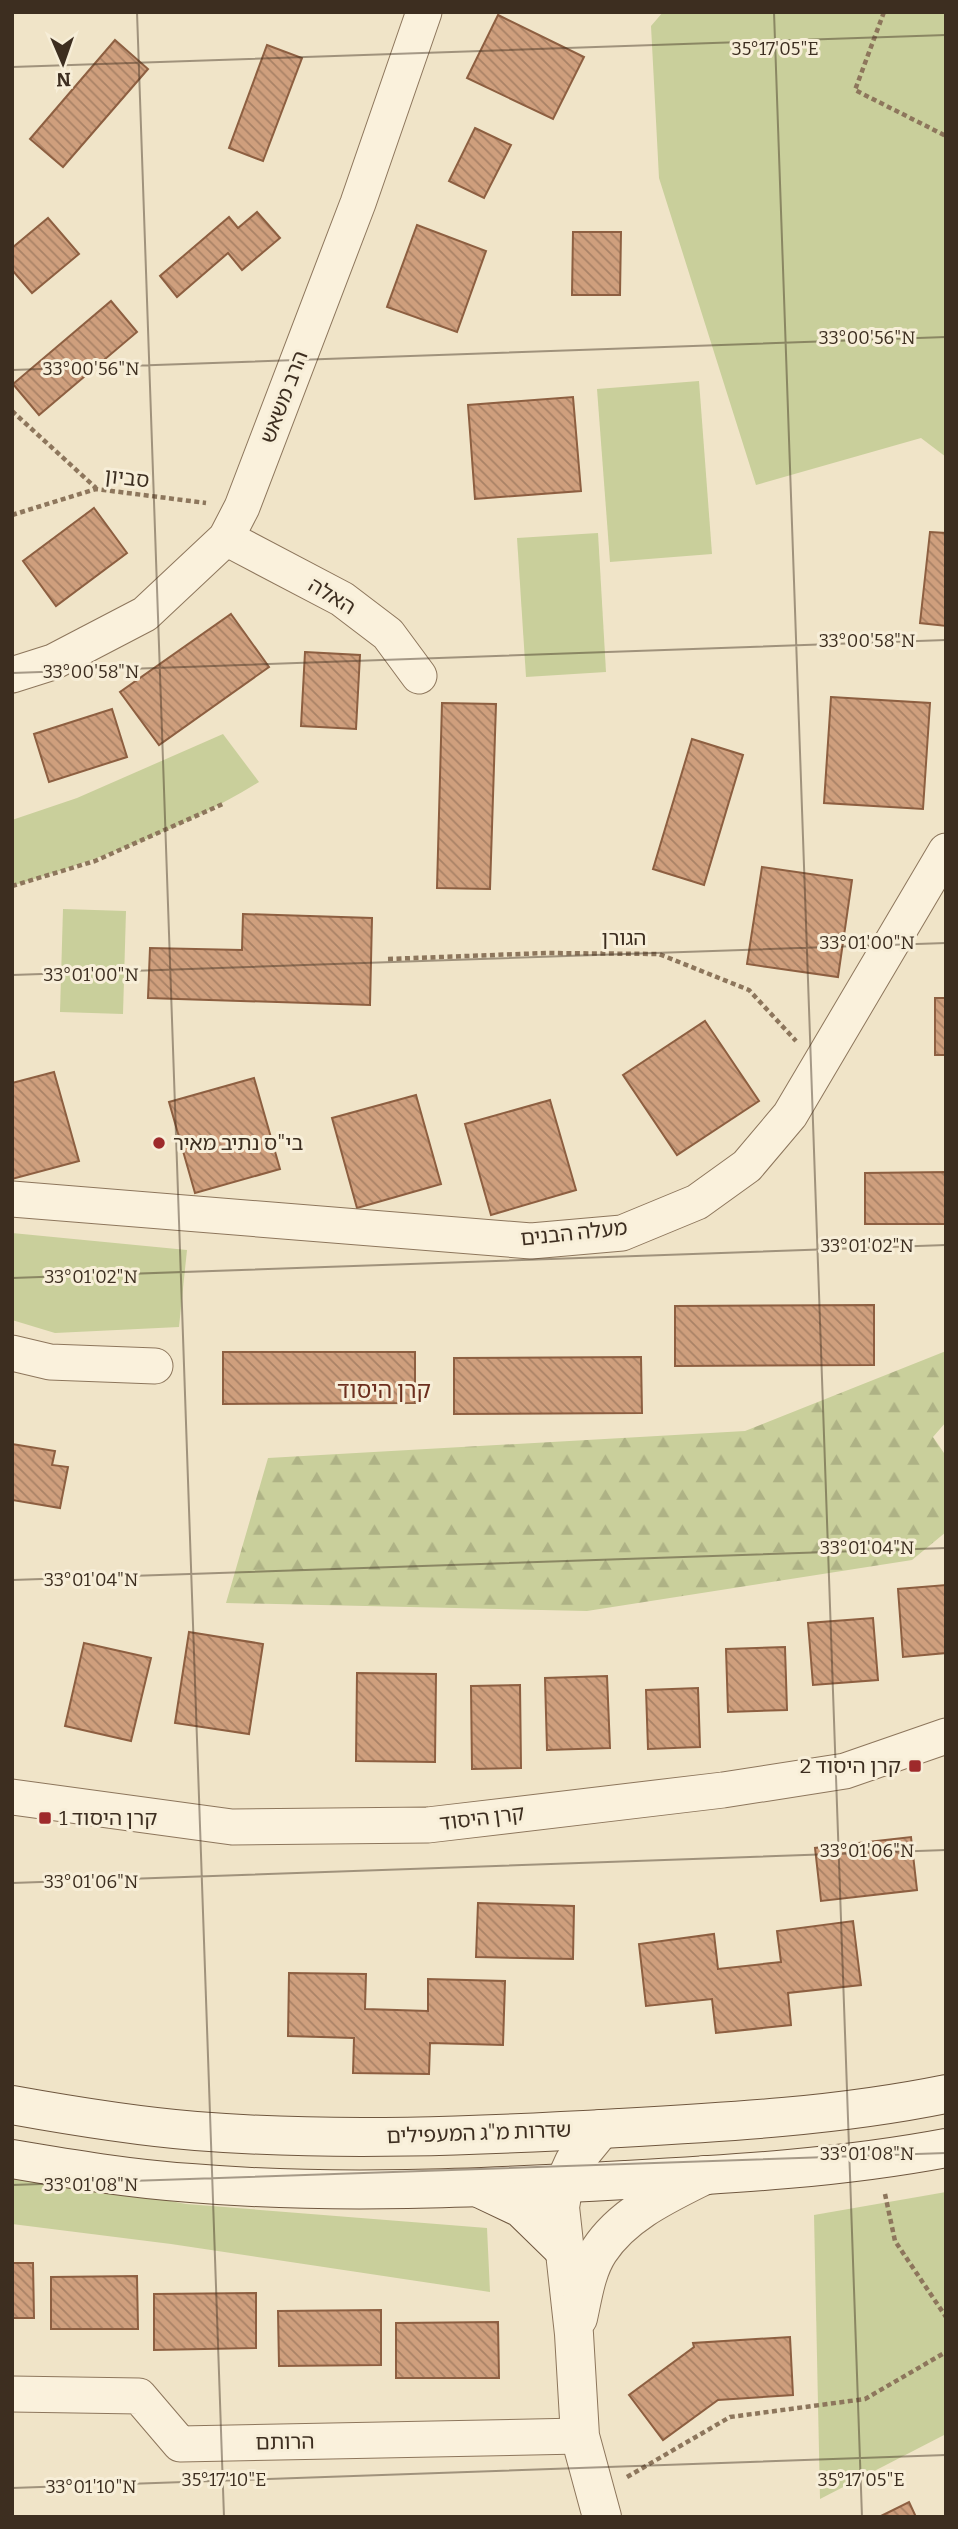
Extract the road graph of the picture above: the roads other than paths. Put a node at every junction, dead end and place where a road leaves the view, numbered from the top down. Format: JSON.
{"nodes":[{"id":1,"x":424,"y":12,"type":"edge"},
{"id":2,"x":226,"y":538,"type":"junction"},
{"id":3,"x":12,"y":675,"type":"edge"},
{"id":4,"x":419,"y":676,"type":"dead end"},
{"id":5,"x":946,"y":851,"type":"edge"},
{"id":6,"x":12,"y":1199,"type":"edge"},
{"id":7,"x":12,"y":1353,"type":"edge"},
{"id":8,"x":155,"y":1366,"type":"dead end"},
{"id":9,"x":946,"y":1736,"type":"edge"},
{"id":10,"x":12,"y":1797,"type":"edge"},
{"id":11,"x":946,"y":2094,"type":"edge"},
{"id":12,"x":12,"y":2105,"type":"edge"},
{"id":13,"x":601,"y":2129,"type":"junction"},
{"id":14,"x":946,"y":2148,"type":"edge"},
{"id":15,"x":12,"y":2159,"type":"edge"},
{"id":16,"x":705,"y":2175,"type":"junction"},
{"id":17,"x":564,"y":2184,"type":"junction"},
{"id":18,"x":476,"y":2187,"type":"junction"},
{"id":19,"x":562,"y":2248,"type":"junction"},
{"id":20,"x":574,"y":2334,"type":"junction"},
{"id":21,"x":12,"y":2394,"type":"edge"},
{"id":22,"x":580,"y":2436,"type":"junction"},
{"id":23,"x":598,"y":2506,"type":"edge"}],
"edges":[{"from":1,"to":2,"type":"street","name":"הרב משאש"},
{"from":2,"to":3,"type":"street","name":"הרב משאש"},
{"from":2,"to":4,"type":"street","name":"האלה"},
{"from":5,"to":6,"type":"street","name":"מעלה הבנים"},
{"from":7,"to":8,"type":"street"},
{"from":9,"to":10,"type":"street","name":"קרן היסוד"},
{"from":11,"to":13,"type":"main road","name":"שדרות מ\"ג המעפילים"},
{"from":12,"to":13,"type":"main road","name":"שדרות מ\"ג המעפילים"},
{"from":13,"to":17,"type":"main road"},
{"from":14,"to":16,"type":"main road"},
{"from":15,"to":18,"type":"main road"},
{"from":16,"to":17,"type":"main road"},
{"from":16,"to":20,"type":"main road"},
{"from":17,"to":18,"type":"main road"},
{"from":17,"to":19,"type":"main road"},
{"from":18,"to":19,"type":"main road"},
{"from":19,"to":20,"type":"main road"},
{"from":20,"to":22,"type":"main road"},
{"from":21,"to":22,"type":"street","name":"הרותם"},
{"from":22,"to":23,"type":"main road"}]}
